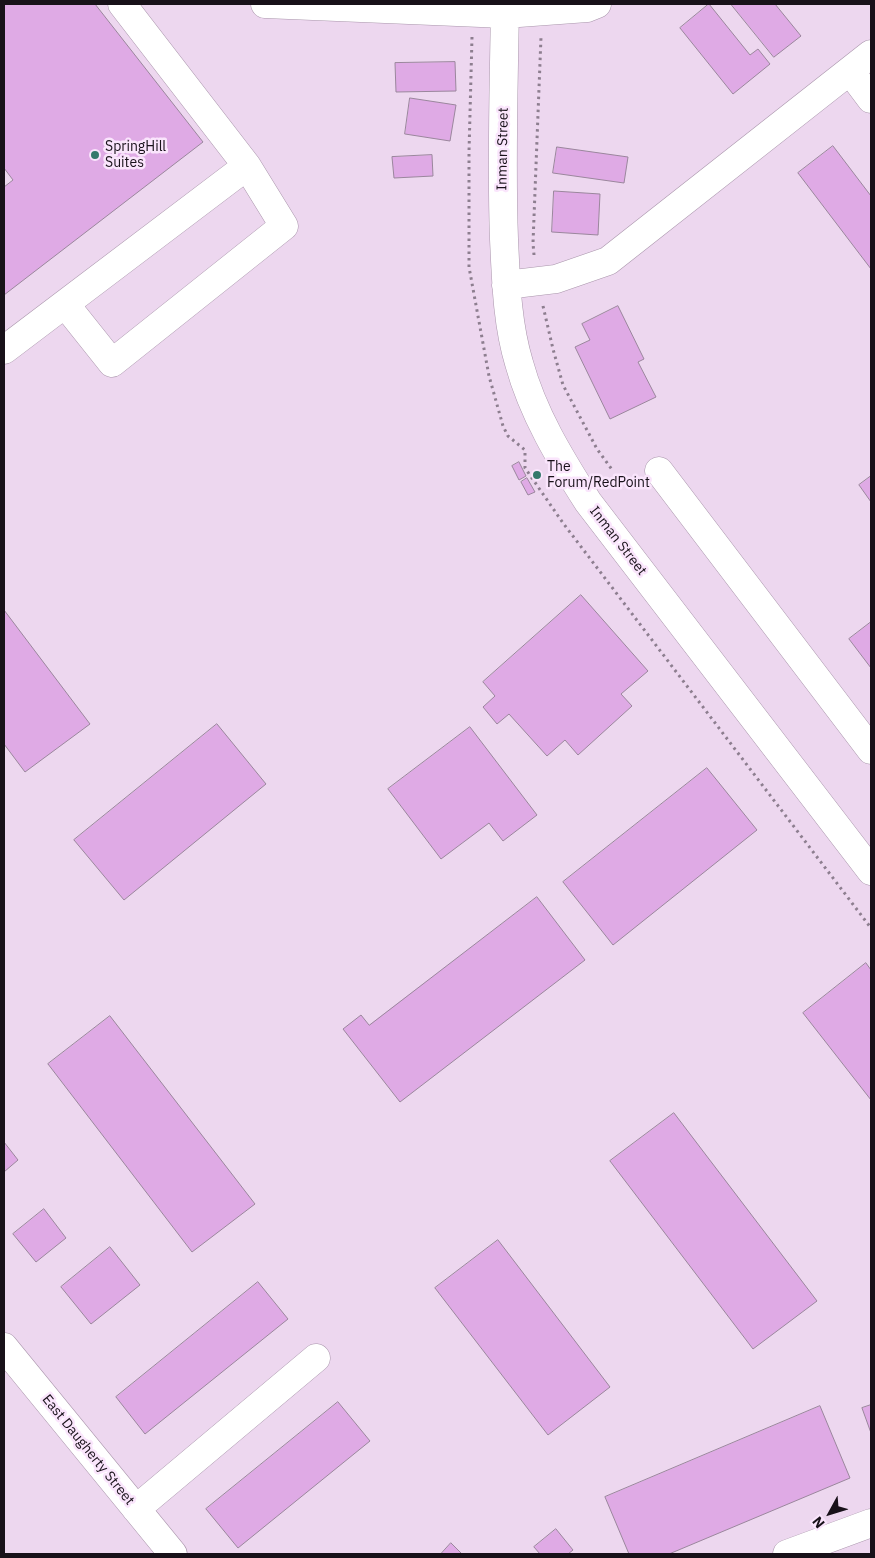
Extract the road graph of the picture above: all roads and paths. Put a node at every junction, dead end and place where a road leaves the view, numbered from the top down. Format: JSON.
{"nodes":[{"id":1,"x":122,"y":4,"type":"edge"},
{"id":2,"x":265,"y":4,"type":"edge"},
{"id":3,"x":597,"y":4,"type":"edge"},
{"id":4,"x":505,"y":9,"type":"edge"},
{"id":5,"x":543,"y":11,"type":"junction"},
{"id":6,"x":871,"y":54,"type":"edge"},
{"id":7,"x":850,"y":70,"type":"junction"},
{"id":8,"x":871,"y":99,"type":"edge"},
{"id":9,"x":247,"y":166,"type":"junction"},
{"id":10,"x":538,"y":281,"type":"junction"},
{"id":11,"x":506,"y":285,"type":"junction"},
{"id":12,"x":65,"y":304,"type":"junction"},
{"id":13,"x":4,"y":350,"type":"edge"},
{"id":14,"x":613,"y":471,"type":"dead end"},
{"id":15,"x":659,"y":471,"type":"dead end"},
{"id":16,"x":871,"y":750,"type":"edge"},
{"id":17,"x":871,"y":870,"type":"edge"},
{"id":18,"x":4,"y":1347,"type":"edge"},
{"id":19,"x":316,"y":1358,"type":"dead end"},
{"id":20,"x":136,"y":1509,"type":"junction"},
{"id":21,"x":871,"y":1524,"type":"edge"},
{"id":22,"x":167,"y":1552,"type":"edge"},
{"id":23,"x":788,"y":1554,"type":"edge"}],
"edges":[{"from":1,"to":9,"type":"street"},
{"from":2,"to":4,"type":"street"},
{"from":3,"to":5,"type":"street"},
{"from":4,"to":5,"type":"street"},
{"from":4,"to":11,"type":"street","name":"Inman Street"},
{"from":5,"to":10,"type":"path"},
{"from":6,"to":7,"type":"street"},
{"from":7,"to":8,"type":"street"},
{"from":7,"to":10,"type":"street"},
{"from":9,"to":12,"type":"street"},
{"from":9,"to":12,"type":"street"},
{"from":10,"to":11,"type":"street"},
{"from":10,"to":14,"type":"path"},
{"from":11,"to":17,"type":"street","name":"Inman Street"},
{"from":12,"to":13,"type":"street"},
{"from":15,"to":16,"type":"street"},
{"from":18,"to":20,"type":"street","name":"East Daugherty Street"},
{"from":19,"to":20,"type":"street"},
{"from":20,"to":22,"type":"street","name":"East Daugherty Street"},
{"from":21,"to":23,"type":"street"}]}
